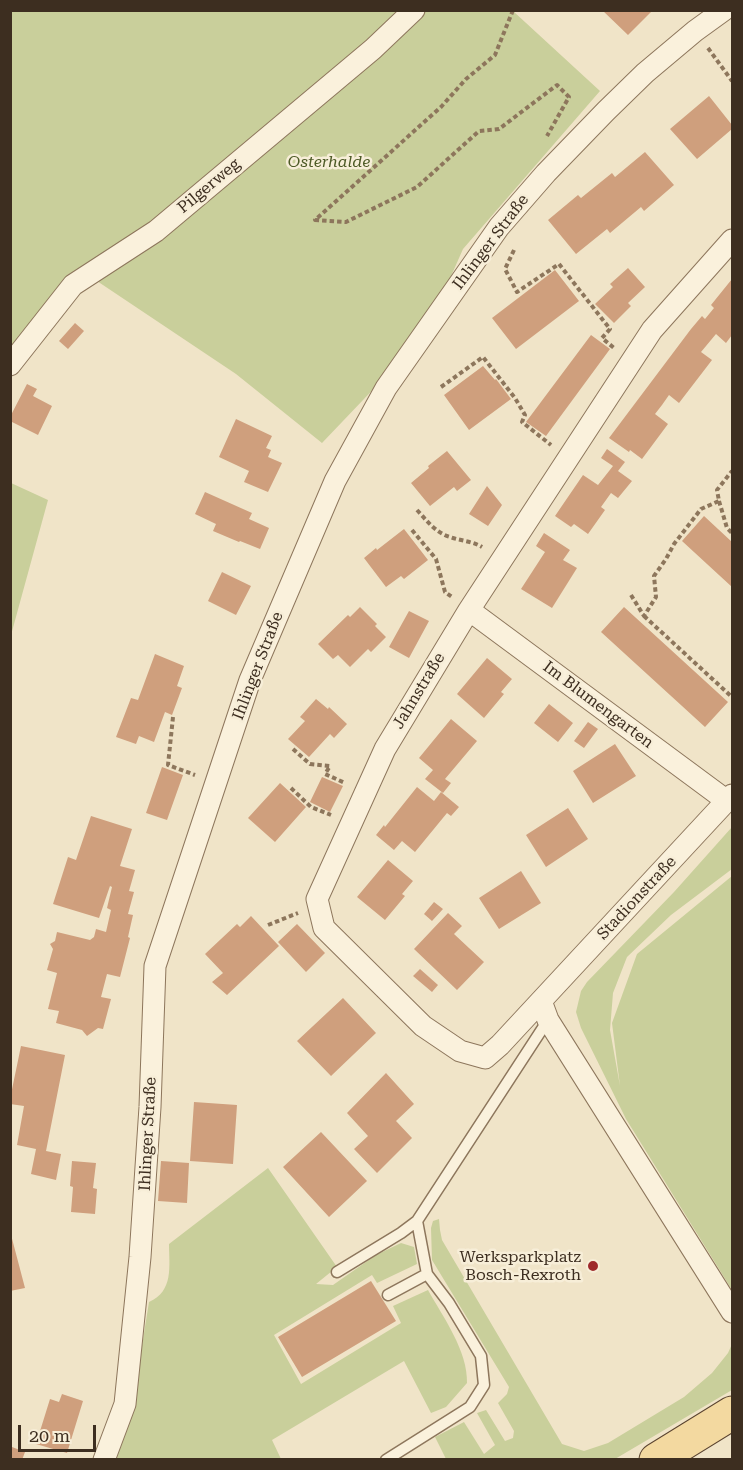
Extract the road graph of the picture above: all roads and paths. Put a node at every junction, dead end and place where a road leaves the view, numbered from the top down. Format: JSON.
{"nodes":[{"id":1,"x":414,"y":10,"type":"edge"},
{"id":2,"x":513,"y":10,"type":"edge"},
{"id":3,"x":724,"y":10,"type":"edge"},
{"id":4,"x":695,"y":31,"type":"junction"},
{"id":5,"x":732,"y":81,"type":"edge"},
{"id":6,"x":542,"y":144,"type":"dead end"},
{"id":7,"x":519,"y":204,"type":"junction"},
{"id":8,"x":732,"y":240,"type":"edge"},
{"id":9,"x":631,"y":361,"type":"junction"},
{"id":10,"x":10,"y":365,"type":"edge"},
{"id":11,"x":441,"y":387,"type":"dead end"},
{"id":12,"x":568,"y":458,"type":"junction"},
{"id":13,"x":732,"y":471,"type":"edge"},
{"id":14,"x":719,"y":501,"type":"junction"},
{"id":15,"x":417,"y":510,"type":"dead end"},
{"id":16,"x":412,"y":530,"type":"dead end"},
{"id":17,"x":732,"y":533,"type":"edge"},
{"id":18,"x":502,"y":558,"type":"junction"},
{"id":19,"x":631,"y":595,"type":"dead end"},
{"id":20,"x":469,"y":610,"type":"junction"},
{"id":21,"x":644,"y":616,"type":"junction"},
{"id":22,"x":732,"y":697,"type":"edge"},
{"id":23,"x":173,"y":717,"type":"dead end"},
{"id":24,"x":293,"y":749,"type":"dead end"},
{"id":25,"x":216,"y":782,"type":"junction"},
{"id":26,"x":291,"y":788,"type":"dead end"},
{"id":27,"x":366,"y":791,"type":"junction"},
{"id":28,"x":730,"y":798,"type":"edge"},
{"id":29,"x":351,"y":823,"type":"junction"},
{"id":30,"x":319,"y":905,"type":"junction"},
{"id":31,"x":268,"y":925,"type":"dead end"},
{"id":32,"x":544,"y":1011,"type":"junction"},
{"id":33,"x":417,"y":1221,"type":"junction"},
{"id":34,"x":337,"y":1272,"type":"dead end"},
{"id":35,"x":427,"y":1274,"type":"junction"},
{"id":36,"x":388,"y":1295,"type":"dead end"},
{"id":37,"x":732,"y":1312,"type":"edge"},
{"id":38,"x":732,"y":1413,"type":"edge"},
{"id":39,"x":104,"y":1460,"type":"edge"},
{"id":40,"x":386,"y":1460,"type":"edge"},
{"id":41,"x":657,"y":1460,"type":"edge"}],
"edges":[{"from":1,"to":10,"type":"street","name":"Pilgerweg"},
{"from":2,"to":6,"type":"path"},
{"from":3,"to":4,"type":"street","name":"Ihlinger Straße"},
{"from":4,"to":5,"type":"path"},
{"from":4,"to":7,"type":"street","name":"Ihlinger Straße"},
{"from":7,"to":9,"type":"path"},
{"from":7,"to":25,"type":"street","name":"Ihlinger Straße"},
{"from":8,"to":9,"type":"street","name":"Jahnstraße"},
{"from":9,"to":12,"type":"street","name":"Jahnstraße"},
{"from":11,"to":12,"type":"path"},
{"from":12,"to":18,"type":"street","name":"Jahnstraße"},
{"from":13,"to":14,"type":"path"},
{"from":14,"to":17,"type":"path"},
{"from":14,"to":21,"type":"path"},
{"from":15,"to":18,"type":"path"},
{"from":16,"to":20,"type":"path"},
{"from":18,"to":20,"type":"street","name":"Jahnstraße"},
{"from":19,"to":21,"type":"path"},
{"from":20,"to":27,"type":"street","name":"Jahnstraße"},
{"from":20,"to":28,"type":"street","name":"Im Blumengarten"},
{"from":21,"to":22,"type":"path"},
{"from":23,"to":25,"type":"path"},
{"from":24,"to":27,"type":"path"},
{"from":25,"to":39,"type":"street","name":"Ihlinger Straße"},
{"from":26,"to":29,"type":"path"},
{"from":27,"to":29,"type":"street","name":"Jahnstraße"},
{"from":28,"to":32,"type":"street","name":"Stadionstraße"},
{"from":29,"to":30,"type":"street","name":"Jahnstraße"},
{"from":30,"to":31,"type":"path"},
{"from":30,"to":32,"type":"street"},
{"from":32,"to":33,"type":"lane"},
{"from":32,"to":37,"type":"street"},
{"from":33,"to":34,"type":"lane"},
{"from":33,"to":35,"type":"lane"},
{"from":35,"to":36,"type":"lane"},
{"from":35,"to":40,"type":"lane"},
{"from":38,"to":41,"type":"main road"}]}
